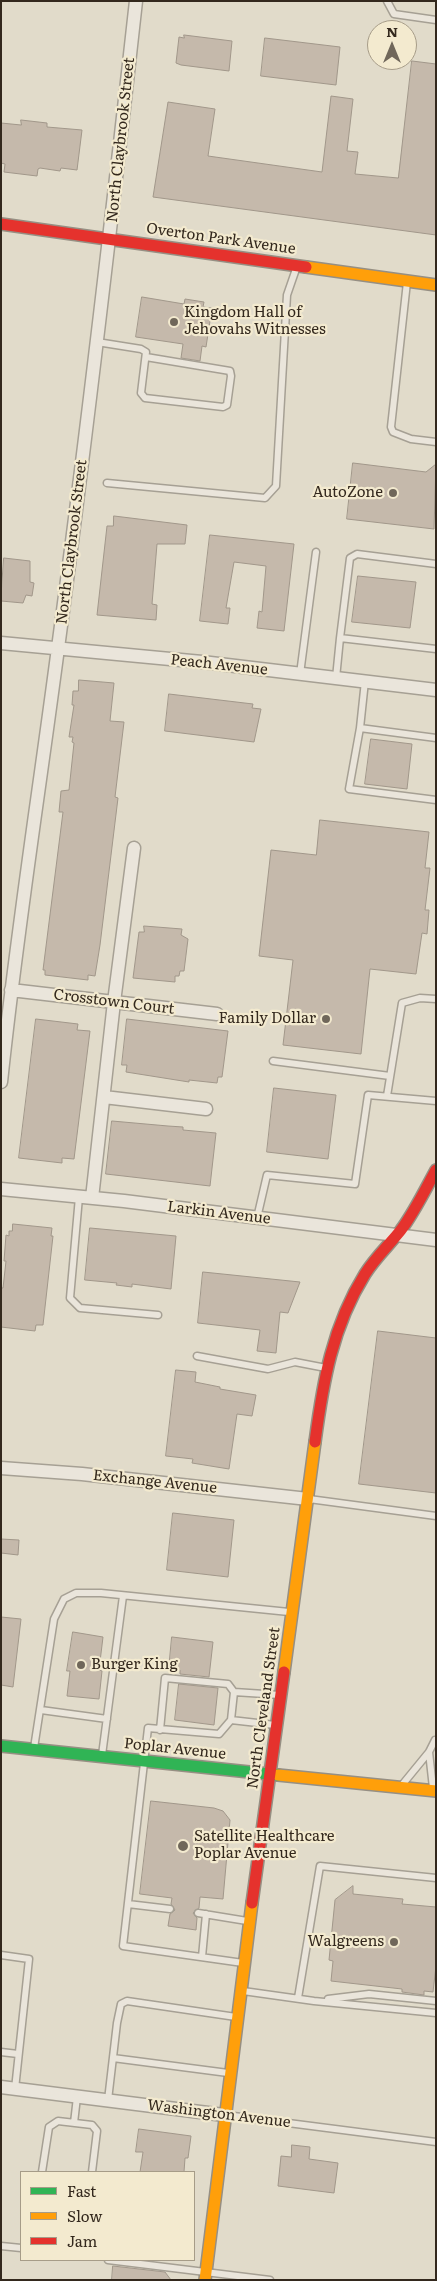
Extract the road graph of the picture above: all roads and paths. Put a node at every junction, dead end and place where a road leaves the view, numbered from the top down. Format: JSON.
{"nodes":[{"id":1,"x":136,"y":1,"type":"edge"},
{"id":2,"x":387,"y":1,"type":"edge"},
{"id":3,"x":436,"y":20,"type":"edge"},
{"id":4,"x":1,"y":224,"type":"edge"},
{"id":5,"x":110,"y":238,"type":"junction"},
{"id":6,"x":298,"y":265,"type":"junction"},
{"id":7,"x":408,"y":281,"type":"junction"},
{"id":8,"x":436,"y":285,"type":"edge"},
{"id":9,"x":97,"y":342,"type":"junction"},
{"id":10,"x":146,"y":357,"type":"junction"},
{"id":11,"x":436,"y":442,"type":"edge"},
{"id":12,"x":107,"y":483,"type":"dead end"},
{"id":13,"x":316,"y":552,"type":"dead end"},
{"id":14,"x":436,"y":564,"type":"edge"},
{"id":15,"x":340,"y":638,"type":"junction"},
{"id":16,"x":1,"y":643,"type":"edge"},
{"id":17,"x":58,"y":648,"type":"junction"},
{"id":18,"x":436,"y":649,"type":"edge"},
{"id":19,"x":300,"y":674,"type":"junction"},
{"id":20,"x":336,"y":678,"type":"junction"},
{"id":21,"x":365,"y":681,"type":"junction"},
{"id":22,"x":436,"y":690,"type":"edge"},
{"id":23,"x":360,"y":728,"type":"junction"},
{"id":24,"x":436,"y":738,"type":"edge"},
{"id":25,"x":436,"y":800,"type":"edge"},
{"id":26,"x":134,"y":848,"type":"dead end"},
{"id":27,"x":11,"y":990,"type":"junction"},
{"id":28,"x":436,"y":999,"type":"edge"},
{"id":29,"x":114,"y":1002,"type":"junction"},
{"id":30,"x":217,"y":1014,"type":"dead end"},
{"id":31,"x":273,"y":1061,"type":"dead end"},
{"id":32,"x":390,"y":1076,"type":"junction"},
{"id":33,"x":1,"y":1082,"type":"edge"},
{"id":34,"x":387,"y":1096,"type":"junction"},
{"id":35,"x":104,"y":1097,"type":"junction"},
{"id":36,"x":436,"y":1101,"type":"edge"},
{"id":37,"x":206,"y":1109,"type":"dead end"},
{"id":38,"x":436,"y":1170,"type":"edge"},
{"id":39,"x":1,"y":1189,"type":"edge"},
{"id":40,"x":86,"y":1198,"type":"junction"},
{"id":41,"x":257,"y":1218,"type":"junction"},
{"id":42,"x":397,"y":1235,"type":"junction"},
{"id":43,"x":436,"y":1240,"type":"edge"},
{"id":44,"x":158,"y":1315,"type":"dead end"},
{"id":45,"x":198,"y":1356,"type":"dead end"},
{"id":46,"x":327,"y":1368,"type":"junction"},
{"id":47,"x":1,"y":1468,"type":"edge"},
{"id":48,"x":308,"y":1499,"type":"junction"},
{"id":49,"x":436,"y":1516,"type":"edge"},
{"id":50,"x":123,"y":1596,"type":"junction"},
{"id":51,"x":293,"y":1612,"type":"junction"},
{"id":52,"x":234,"y":1692,"type":"junction"},
{"id":53,"x":281,"y":1695,"type":"junction"},
{"id":54,"x":41,"y":1710,"type":"junction"},
{"id":55,"x":107,"y":1719,"type":"junction"},
{"id":56,"x":231,"y":1720,"type":"junction"},
{"id":57,"x":278,"y":1725,"type":"junction"},
{"id":58,"x":160,"y":1730,"type":"junction"},
{"id":59,"x":436,"y":1741,"type":"edge"},
{"id":60,"x":1,"y":1746,"type":"edge"},
{"id":61,"x":34,"y":1749,"type":"junction"},
{"id":62,"x":428,"y":1752,"type":"junction"},
{"id":63,"x":102,"y":1756,"type":"junction"},
{"id":64,"x":143,"y":1760,"type":"junction"},
{"id":65,"x":270,"y":1773,"type":"junction"},
{"id":66,"x":399,"y":1787,"type":"junction"},
{"id":67,"x":435,"y":1791,"type":"edge"},
{"id":68,"x":436,"y":1878,"type":"edge"},
{"id":69,"x":128,"y":1904,"type":"junction"},
{"id":70,"x":170,"y":1909,"type":"dead end"},
{"id":71,"x":198,"y":1913,"type":"dead end"},
{"id":72,"x":206,"y":1914,"type":"junction"},
{"id":73,"x":249,"y":1921,"type":"junction"},
{"id":74,"x":1,"y":1955,"type":"edge"},
{"id":75,"x":202,"y":1957,"type":"junction"},
{"id":76,"x":244,"y":1963,"type":"junction"},
{"id":77,"x":240,"y":1991,"type":"junction"},
{"id":78,"x":298,"y":1998,"type":"junction"},
{"id":79,"x":314,"y":2001,"type":"junction"},
{"id":80,"x":436,"y":2001,"type":"edge"},
{"id":81,"x":436,"y":2013,"type":"edge"},
{"id":82,"x":236,"y":2017,"type":"junction"},
{"id":83,"x":1,"y":2052,"type":"edge"},
{"id":84,"x":18,"y":2054,"type":"junction"},
{"id":85,"x":113,"y":2058,"type":"junction"},
{"id":86,"x":230,"y":2074,"type":"junction"},
{"id":87,"x":1,"y":2087,"type":"edge"},
{"id":88,"x":15,"y":2089,"type":"junction"},
{"id":89,"x":77,"y":2097,"type":"junction"},
{"id":90,"x":108,"y":2100,"type":"junction"},
{"id":91,"x":224,"y":2114,"type":"junction"},
{"id":92,"x":74,"y":2123,"type":"junction"},
{"id":93,"x":436,"y":2142,"type":"edge"},
{"id":94,"x":42,"y":2171,"type":"edge"},
{"id":95,"x":92,"y":2171,"type":"edge"},
{"id":96,"x":1,"y":2246,"type":"edge"},
{"id":97,"x":20,"y":2248,"type":"edge"},
{"id":98,"x":114,"y":2261,"type":"edge"},
{"id":99,"x":205,"y":2276,"type":"edge"},
{"id":100,"x":270,"y":2280,"type":"edge"}],
"edges":[{"from":1,"to":5,"type":"street","name":"North Claybrook Street"},
{"from":2,"to":3,"type":"lane"},
{"from":4,"to":5,"type":"main road","name":"Overton Park Avenue"},
{"from":5,"to":6,"type":"main road","name":"Overton Park Avenue"},
{"from":5,"to":9,"type":"street","name":"North Claybrook Street"},
{"from":6,"to":7,"type":"main road","name":"Overton Park Avenue"},
{"from":6,"to":12,"type":"lane"},
{"from":7,"to":8,"type":"main road","name":"Overton Park Avenue"},
{"from":7,"to":11,"type":"lane"},
{"from":9,"to":10,"type":"lane"},
{"from":9,"to":17,"type":"street","name":"North Claybrook Street"},
{"from":10,"to":10,"type":"lane"},
{"from":13,"to":19,"type":"lane"},
{"from":14,"to":15,"type":"lane"},
{"from":15,"to":18,"type":"lane"},
{"from":15,"to":20,"type":"lane"},
{"from":16,"to":17,"type":"street","name":"Peach Avenue"},
{"from":17,"to":19,"type":"street","name":"Peach Avenue"},
{"from":17,"to":27,"type":"street","name":"North Claybrook Street"},
{"from":19,"to":20,"type":"street","name":"Peach Avenue"},
{"from":20,"to":21,"type":"street","name":"Peach Avenue"},
{"from":21,"to":22,"type":"street","name":"Peach Avenue"},
{"from":21,"to":23,"type":"lane"},
{"from":23,"to":24,"type":"lane"},
{"from":23,"to":25,"type":"lane"},
{"from":26,"to":29,"type":"street"},
{"from":27,"to":29,"type":"street","name":"Crosstown Court"},
{"from":27,"to":33,"type":"street","name":"North Claybrook Street"},
{"from":28,"to":32,"type":"lane"},
{"from":29,"to":30,"type":"street","name":"Crosstown Court"},
{"from":29,"to":35,"type":"street"},
{"from":31,"to":32,"type":"lane"},
{"from":32,"to":34,"type":"lane"},
{"from":34,"to":36,"type":"lane"},
{"from":34,"to":41,"type":"lane"},
{"from":35,"to":37,"type":"street"},
{"from":35,"to":40,"type":"street"},
{"from":38,"to":42,"type":"main road","name":"North Cleveland Street"},
{"from":39,"to":40,"type":"street","name":"Larkin Avenue"},
{"from":40,"to":41,"type":"street","name":"Larkin Avenue"},
{"from":40,"to":44,"type":"lane"},
{"from":41,"to":42,"type":"street","name":"Larkin Avenue"},
{"from":42,"to":43,"type":"street","name":"Larkin Avenue"},
{"from":42,"to":46,"type":"main road","name":"North Cleveland Street"},
{"from":45,"to":46,"type":"lane"},
{"from":46,"to":48,"type":"main road","name":"North Cleveland Street"},
{"from":47,"to":48,"type":"street","name":"Exchange Avenue"},
{"from":48,"to":49,"type":"lane"},
{"from":48,"to":51,"type":"main road","name":"North Cleveland Street"},
{"from":50,"to":51,"type":"lane"},
{"from":50,"to":54,"type":"lane"},
{"from":50,"to":55,"type":"lane"},
{"from":51,"to":53,"type":"main road","name":"North Cleveland Street"},
{"from":52,"to":53,"type":"lane"},
{"from":52,"to":56,"type":"lane"},
{"from":52,"to":58,"type":"lane"},
{"from":53,"to":57,"type":"main road","name":"North Cleveland Street"},
{"from":54,"to":55,"type":"lane"},
{"from":54,"to":61,"type":"lane"},
{"from":55,"to":63,"type":"lane"},
{"from":56,"to":57,"type":"lane"},
{"from":56,"to":58,"type":"lane"},
{"from":57,"to":65,"type":"main road","name":"North Cleveland Street"},
{"from":58,"to":64,"type":"lane"},
{"from":59,"to":62,"type":"lane"},
{"from":60,"to":61,"type":"main road","name":"Poplar Avenue"},
{"from":61,"to":63,"type":"main road","name":"Poplar Avenue"},
{"from":62,"to":66,"type":"lane"},
{"from":62,"to":67,"type":"lane"},
{"from":63,"to":64,"type":"main road","name":"Poplar Avenue"},
{"from":64,"to":65,"type":"main road","name":"Poplar Avenue"},
{"from":64,"to":69,"type":"lane"},
{"from":65,"to":66,"type":"main road","name":"Poplar Avenue"},
{"from":65,"to":73,"type":"main road","name":"North Cleveland Street"},
{"from":66,"to":67,"type":"main road","name":"Poplar Avenue"},
{"from":68,"to":78,"type":"lane"},
{"from":69,"to":70,"type":"lane"},
{"from":69,"to":75,"type":"lane"},
{"from":71,"to":72,"type":"lane"},
{"from":72,"to":73,"type":"lane"},
{"from":72,"to":75,"type":"lane"},
{"from":73,"to":76,"type":"main road","name":"North Cleveland Street"},
{"from":74,"to":84,"type":"lane"},
{"from":75,"to":76,"type":"lane"},
{"from":76,"to":77,"type":"main road","name":"North Cleveland Street"},
{"from":77,"to":78,"type":"lane"},
{"from":77,"to":82,"type":"main road","name":"North Cleveland Street"},
{"from":78,"to":79,"type":"lane"},
{"from":79,"to":80,"type":"lane"},
{"from":79,"to":81,"type":"lane"},
{"from":82,"to":85,"type":"lane"},
{"from":82,"to":86,"type":"main road","name":"North Cleveland Street"},
{"from":83,"to":84,"type":"lane"},
{"from":84,"to":88,"type":"lane"},
{"from":85,"to":86,"type":"lane"},
{"from":85,"to":90,"type":"lane"},
{"from":86,"to":91,"type":"main road","name":"North Cleveland Street"},
{"from":87,"to":88,"type":"street","name":"Washington Avenue"},
{"from":88,"to":89,"type":"street","name":"Washington Avenue"},
{"from":89,"to":90,"type":"street","name":"Washington Avenue"},
{"from":89,"to":92,"type":"lane"},
{"from":90,"to":91,"type":"street","name":"Washington Avenue"},
{"from":91,"to":93,"type":"lane","name":"Washington Avenue"},
{"from":91,"to":99,"type":"main road","name":"North Cleveland Street"},
{"from":92,"to":94,"type":"lane"},
{"from":92,"to":95,"type":"lane"},
{"from":96,"to":97,"type":"lane"},
{"from":98,"to":99,"type":"lane"},
{"from":99,"to":100,"type":"lane"}]}
